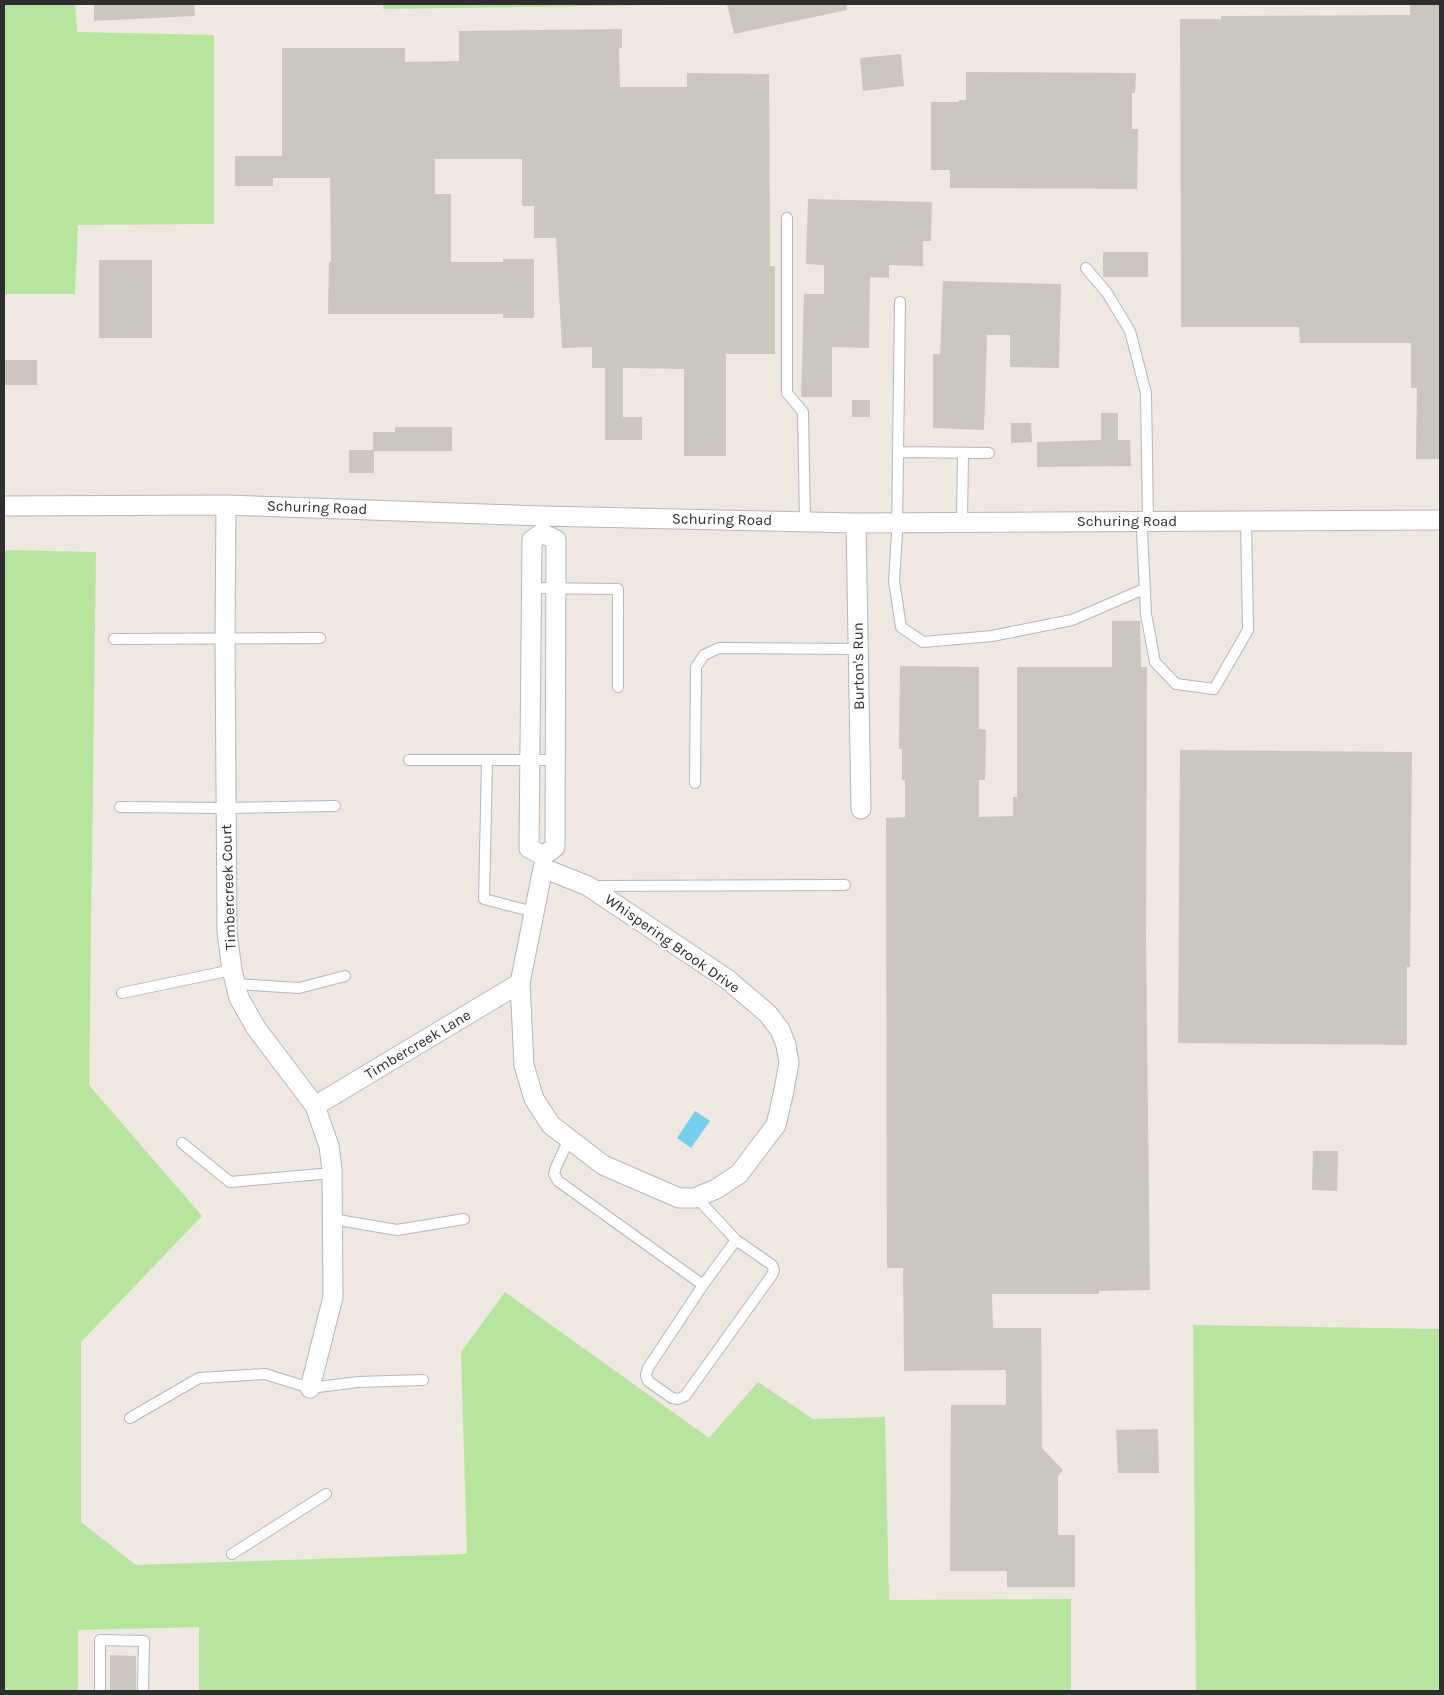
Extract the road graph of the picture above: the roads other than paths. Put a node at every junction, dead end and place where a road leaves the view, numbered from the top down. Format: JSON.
{"nodes":[{"id":1,"x":787,"y":218,"type":"dead end"},
{"id":2,"x":1086,"y":268,"type":"dead end"},
{"id":3,"x":900,"y":302,"type":"dead end"},
{"id":4,"x":898,"y":452,"type":"junction"},
{"id":5,"x":963,"y":453,"type":"junction"},
{"id":6,"x":989,"y":453,"type":"dead end"},
{"id":7,"x":4,"y":506,"type":"edge"},
{"id":8,"x":226,"y":506,"type":"junction"},
{"id":9,"x":1440,"y":520,"type":"edge"},
{"id":10,"x":1246,"y":521,"type":"junction"},
{"id":11,"x":805,"y":522,"type":"junction"},
{"id":12,"x":962,"y":522,"type":"junction"},
{"id":13,"x":1148,"y":522,"type":"junction"},
{"id":14,"x":856,"y":523,"type":"junction"},
{"id":15,"x":897,"y":523,"type":"junction"},
{"id":16,"x":542,"y":524,"type":"junction"},
{"id":17,"x":531,"y":588,"type":"junction"},
{"id":18,"x":556,"y":588,"type":"junction"},
{"id":19,"x":1144,"y":588,"type":"junction"},
{"id":20,"x":225,"y":638,"type":"junction"},
{"id":21,"x":320,"y":638,"type":"dead end"},
{"id":22,"x":114,"y":639,"type":"dead end"},
{"id":23,"x":858,"y":649,"type":"junction"},
{"id":24,"x":618,"y":687,"type":"dead end"},
{"id":25,"x":409,"y":760,"type":"dead end"},
{"id":26,"x":530,"y":760,"type":"junction"},
{"id":27,"x":556,"y":760,"type":"junction"},
{"id":28,"x":487,"y":761,"type":"junction"},
{"id":29,"x":695,"y":783,"type":"dead end"},
{"id":30,"x":335,"y":806,"type":"dead end"},
{"id":31,"x":120,"y":807,"type":"dead end"},
{"id":32,"x":226,"y":808,"type":"junction"},
{"id":33,"x":861,"y":809,"type":"dead end"},
{"id":34,"x":544,"y":862,"type":"junction"},
{"id":35,"x":845,"y":885,"type":"dead end"},
{"id":36,"x":588,"y":886,"type":"junction"},
{"id":37,"x":534,"y":912,"type":"junction"},
{"id":38,"x":345,"y":976,"type":"dead end"},
{"id":39,"x":234,"y":977,"type":"junction"},
{"id":40,"x":520,"y":983,"type":"junction"},
{"id":41,"x":122,"y":993,"type":"dead end"},
{"id":42,"x":315,"y":1106,"type":"junction"},
{"id":43,"x":569,"y":1139,"type":"junction"},
{"id":44,"x":182,"y":1143,"type":"dead end"},
{"id":45,"x":332,"y":1173,"type":"junction"},
{"id":46,"x":696,"y":1197,"type":"junction"},
{"id":47,"x":332,"y":1219,"type":"junction"},
{"id":48,"x":464,"y":1220,"type":"dead end"},
{"id":49,"x":736,"y":1240,"type":"junction"},
{"id":50,"x":703,"y":1285,"type":"junction"},
{"id":51,"x":423,"y":1380,"type":"dead end"},
{"id":52,"x":310,"y":1388,"type":"junction"},
{"id":53,"x":130,"y":1418,"type":"dead end"},
{"id":54,"x":326,"y":1494,"type":"dead end"},
{"id":55,"x":232,"y":1554,"type":"dead end"},
{"id":56,"x":100,"y":1691,"type":"edge"},
{"id":57,"x":143,"y":1691,"type":"edge"}],
"edges":[{"from":1,"to":11,"type":"lane"},
{"from":2,"to":13,"type":"lane"},
{"from":3,"to":4,"type":"lane"},
{"from":4,"to":5,"type":"lane"},
{"from":4,"to":15,"type":"lane"},
{"from":5,"to":6,"type":"lane"},
{"from":5,"to":12,"type":"lane"},
{"from":7,"to":8,"type":"street","name":"Schuring Road"},
{"from":8,"to":16,"type":"street","name":"Schuring Road"},
{"from":8,"to":20,"type":"street","name":"Timbercreek Court"},
{"from":9,"to":10,"type":"street","name":"Schuring Road"},
{"from":10,"to":13,"type":"street","name":"Schuring Road"},
{"from":10,"to":19,"type":"lane"},
{"from":11,"to":14,"type":"street","name":"Schuring Road"},
{"from":11,"to":16,"type":"street","name":"Schuring Road"},
{"from":12,"to":13,"type":"street","name":"Schuring Road"},
{"from":12,"to":15,"type":"street","name":"Schuring Road"},
{"from":13,"to":19,"type":"lane"},
{"from":14,"to":15,"type":"street","name":"Schuring Road"},
{"from":14,"to":23,"type":"street","name":"Burton's Run"},
{"from":15,"to":19,"type":"lane"},
{"from":16,"to":17,"type":"street","name":"Whispering Brook Drive"},
{"from":16,"to":18,"type":"street","name":"Whispering Brook Drive"},
{"from":17,"to":18,"type":"lane"},
{"from":17,"to":26,"type":"street","name":"Whispering Brook Drive"},
{"from":18,"to":24,"type":"lane"},
{"from":18,"to":27,"type":"street","name":"Whispering Brook Drive"},
{"from":20,"to":21,"type":"lane"},
{"from":20,"to":22,"type":"lane"},
{"from":20,"to":32,"type":"street","name":"Timbercreek Court"},
{"from":23,"to":29,"type":"lane"},
{"from":23,"to":33,"type":"street","name":"Burton's Run"},
{"from":25,"to":28,"type":"lane"},
{"from":26,"to":27,"type":"lane"},
{"from":26,"to":28,"type":"lane"},
{"from":26,"to":34,"type":"street","name":"Whispering Brook Drive"},
{"from":27,"to":34,"type":"street","name":"Whispering Brook Drive"},
{"from":28,"to":37,"type":"lane"},
{"from":30,"to":32,"type":"lane"},
{"from":31,"to":32,"type":"lane"},
{"from":32,"to":39,"type":"street","name":"Timbercreek Court"},
{"from":34,"to":36,"type":"street","name":"Whispering Brook Drive"},
{"from":34,"to":37,"type":"street","name":"Whispering Brook Drive"},
{"from":35,"to":36,"type":"lane"},
{"from":36,"to":46,"type":"street","name":"Whispering Brook Drive"},
{"from":37,"to":40,"type":"street","name":"Whispering Brook Drive"},
{"from":38,"to":39,"type":"lane"},
{"from":39,"to":41,"type":"lane"},
{"from":39,"to":42,"type":"street","name":"Timbercreek Court"},
{"from":40,"to":42,"type":"street","name":"Timbercreek Lane"},
{"from":40,"to":43,"type":"street","name":"Whispering Brook Drive"},
{"from":42,"to":45,"type":"street","name":"Timbercreek Court"},
{"from":43,"to":46,"type":"street","name":"Whispering Brook Drive"},
{"from":43,"to":50,"type":"lane"},
{"from":44,"to":45,"type":"lane"},
{"from":45,"to":47,"type":"street","name":"Timbercreek Court"},
{"from":46,"to":49,"type":"lane"},
{"from":47,"to":48,"type":"lane"},
{"from":47,"to":52,"type":"street","name":"Timbercreek Court"},
{"from":49,"to":50,"type":"lane"},
{"from":49,"to":50,"type":"lane"},
{"from":51,"to":52,"type":"lane"},
{"from":52,"to":53,"type":"lane"},
{"from":54,"to":55,"type":"lane"},
{"from":56,"to":57,"type":"lane"}]}
